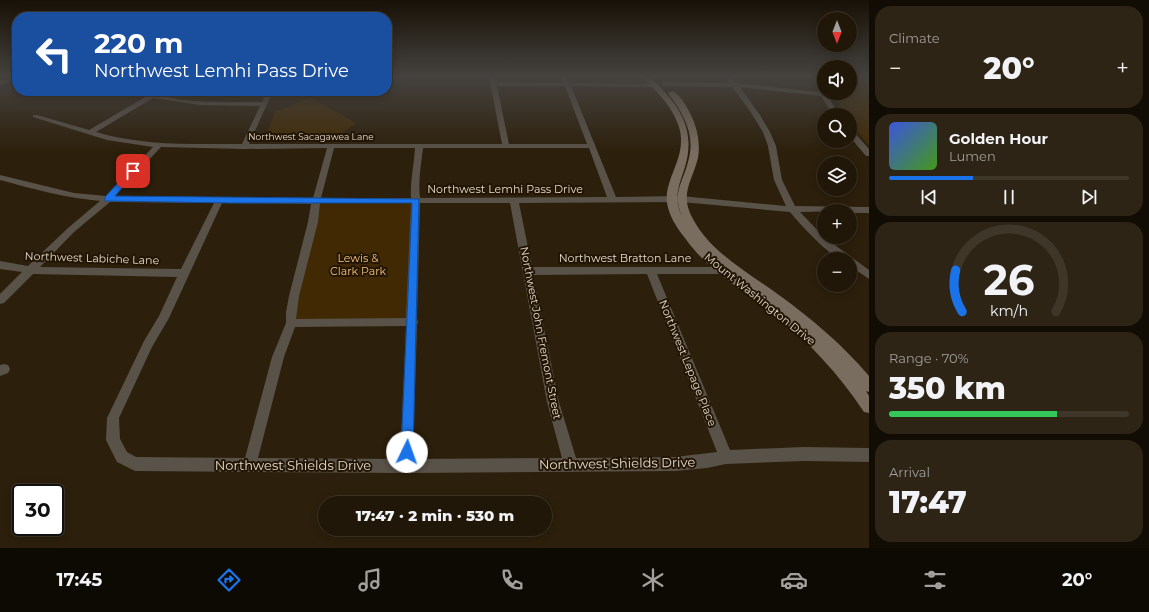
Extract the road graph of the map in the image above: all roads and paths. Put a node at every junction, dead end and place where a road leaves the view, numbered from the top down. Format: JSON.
{"nodes":[{"id":1,"x":140,"y":103,"type":"edge"},
{"id":2,"x":203,"y":103,"type":"edge"},
{"id":3,"x":498,"y":103,"type":"edge"},
{"id":4,"x":575,"y":103,"type":"edge"},
{"id":5,"x":672,"y":103,"type":"edge"},
{"id":6,"x":746,"y":103,"type":"edge"},
{"id":7,"x":264,"y":104,"type":"joint"},
{"id":8,"x":35,"y":116,"type":"dead end"},
{"id":9,"x":89,"y":133,"type":"junction"},
{"id":10,"x":857,"y":141,"type":"edge"},
{"id":11,"x":159,"y":145,"type":"junction"},
{"id":12,"x":419,"y":146,"type":"junction"},
{"id":13,"x":506,"y":146,"type":"junction"},
{"id":14,"x":592,"y":146,"type":"junction"},
{"id":15,"x":244,"y":147,"type":"junction"},
{"id":16,"x":331,"y":147,"type":"junction"},
{"id":17,"x":869,"y":154,"type":"edge"},
{"id":18,"x":0,"y":177,"type":"edge"},
{"id":19,"x":108,"y":199,"type":"junction"},
{"id":20,"x":316,"y":200,"type":"junction"},
{"id":21,"x":514,"y":200,"type":"junction"},
{"id":22,"x":613,"y":200,"type":"junction"},
{"id":23,"x":676,"y":200,"type":"junction"},
{"id":24,"x":219,"y":201,"type":"junction"},
{"id":25,"x":416,"y":201,"type":"junction"},
{"id":26,"x":793,"y":209,"type":"junction"},
{"id":27,"x":869,"y":210,"type":"edge"},
{"id":28,"x":838,"y":252,"type":"edge"},
{"id":29,"x":0,"y":265,"type":"edge"},
{"id":30,"x":857,"y":266,"type":"edge"},
{"id":31,"x":30,"y":270,"type":"junction"},
{"id":32,"x":650,"y":270,"type":"junction"},
{"id":33,"x":723,"y":270,"type":"junction"},
{"id":34,"x":528,"y":271,"type":"junction"},
{"id":35,"x":184,"y":273,"type":"junction"},
{"id":36,"x":869,"y":275,"type":"edge"},
{"id":37,"x":0,"y":300,"type":"edge"},
{"id":38,"x":413,"y":322,"type":"junction"},
{"id":39,"x":291,"y":323,"type":"junction"},
{"id":40,"x":869,"y":386,"type":"edge"},
{"id":41,"x":869,"y":407,"type":"edge"},
{"id":42,"x":869,"y":455,"type":"edge"},
{"id":43,"x":726,"y":456,"type":"junction"},
{"id":44,"x":250,"y":464,"type":"junction"},
{"id":45,"x":571,"y":465,"type":"junction"},
{"id":46,"x":406,"y":466,"type":"junction"}],
"edges":[{"from":1,"to":9,"type":"street"},
{"from":2,"to":7,"type":"street"},
{"from":3,"to":13,"type":"street"},
{"from":4,"to":14,"type":"street"},
{"from":5,"to":23,"type":"main road","name":"Mount Washington Drive"},
{"from":6,"to":26,"type":"street"},
{"from":7,"to":15,"type":"street"},
{"from":8,"to":9,"type":"street","name":"Northwest Sacagawea Lane"},
{"from":9,"to":11,"type":"street","name":"Northwest Sacagawea Lane"},
{"from":10,"to":17,"type":"street"},
{"from":11,"to":15,"type":"street","name":"Northwest Sacagawea Lane"},
{"from":11,"to":19,"type":"street"},
{"from":12,"to":13,"type":"street","name":"Northwest Sacagawea Lane"},
{"from":12,"to":16,"type":"street","name":"Northwest Sacagawea Lane"},
{"from":12,"to":25,"type":"street"},
{"from":13,"to":14,"type":"street","name":"Northwest Sacagawea Lane"},
{"from":14,"to":22,"type":"street"},
{"from":15,"to":16,"type":"street","name":"Northwest Sacagawea Lane"},
{"from":16,"to":20,"type":"street"},
{"from":18,"to":19,"type":"street","name":"Northwest Lemhi Pass Drive"},
{"from":19,"to":24,"type":"street","name":"Northwest Lemhi Pass Drive"},
{"from":19,"to":31,"type":"street"},
{"from":20,"to":24,"type":"street","name":"Northwest Lemhi Pass Drive"},
{"from":20,"to":25,"type":"street","name":"Northwest Lemhi Pass Drive"},
{"from":20,"to":39,"type":"street"},
{"from":21,"to":22,"type":"street","name":"Northwest Lemhi Pass Drive"},
{"from":21,"to":25,"type":"street","name":"Northwest Lemhi Pass Drive"},
{"from":21,"to":34,"type":"street","name":"Northwest John Fremont Street"},
{"from":22,"to":23,"type":"street","name":"Northwest Lemhi Pass Drive"},
{"from":23,"to":26,"type":"street","name":"Northwest Lemhi Pass Drive"},
{"from":23,"to":33,"type":"main road","name":"Mount Washington Drive"},
{"from":23,"to":40,"type":"main road","name":"Mount Washington Drive"},
{"from":24,"to":35,"type":"street","name":"Northwest Shields Drive"},
{"from":25,"to":38,"type":"street"},
{"from":26,"to":27,"type":"street","name":"Northwest Lemhi Pass Drive"},
{"from":26,"to":28,"type":"street"},
{"from":29,"to":31,"type":"street","name":"Northwest Labiche Lane"},
{"from":30,"to":36,"type":"street"},
{"from":31,"to":35,"type":"street","name":"Northwest Labiche Lane"},
{"from":31,"to":37,"type":"street"},
{"from":32,"to":33,"type":"street","name":"Northwest Bratton Lane"},
{"from":32,"to":34,"type":"street","name":"Northwest Bratton Lane"},
{"from":32,"to":43,"type":"street","name":"Northwest Lepage Place"},
{"from":33,"to":41,"type":"main road","name":"Mount Washington Drive"},
{"from":34,"to":45,"type":"street","name":"Northwest John Fremont Street"},
{"from":35,"to":44,"type":"street","name":"Northwest Shields Drive"},
{"from":38,"to":39,"type":"street"},
{"from":38,"to":46,"type":"street"},
{"from":39,"to":44,"type":"street"},
{"from":42,"to":43,"type":"street","name":"Northwest Shields Drive"},
{"from":43,"to":45,"type":"street","name":"Northwest Shields Drive"},
{"from":44,"to":46,"type":"street","name":"Northwest Shields Drive"},
{"from":45,"to":46,"type":"street","name":"Northwest Shields Drive"}]}
